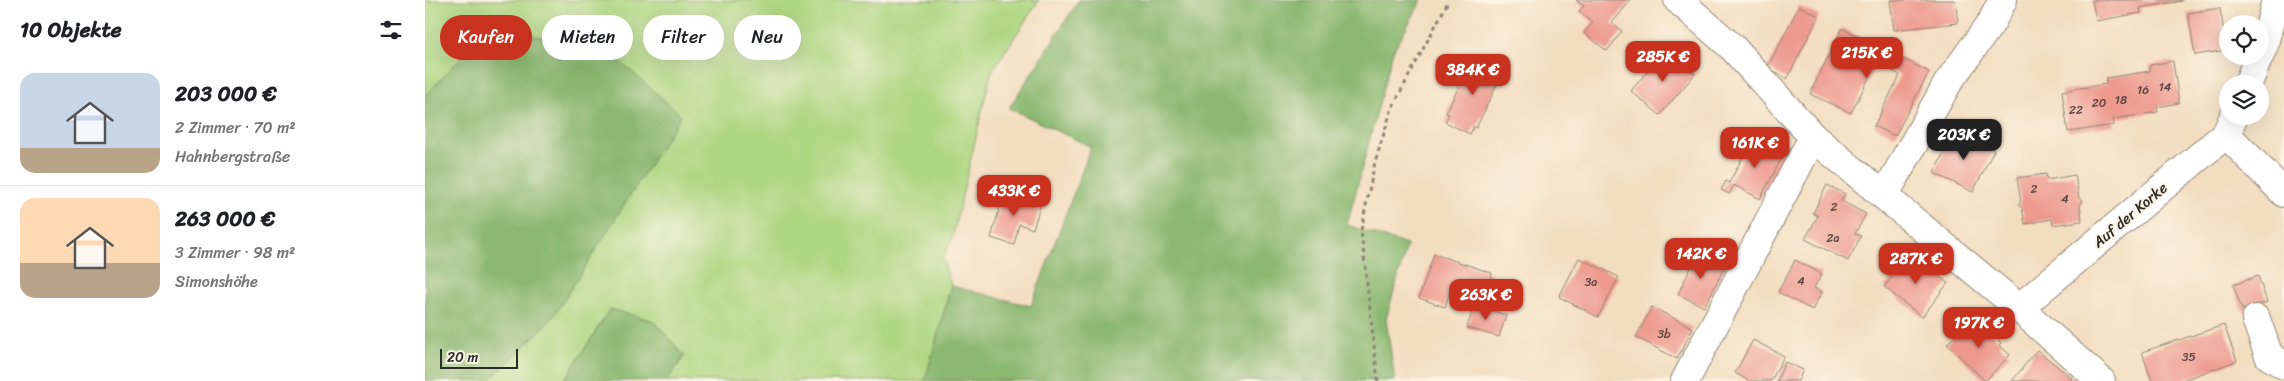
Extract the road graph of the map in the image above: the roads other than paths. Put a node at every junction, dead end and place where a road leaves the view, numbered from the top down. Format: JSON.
{"nodes":[{"id":1,"x":1678,"y":0,"type":"edge"},
{"id":2,"x":2003,"y":0,"type":"edge"},
{"id":3,"x":2276,"y":0,"type":"edge"},
{"id":4,"x":2269,"y":28,"type":"edge"},
{"id":5,"x":2230,"y":125,"type":"edge"},
{"id":6,"x":1813,"y":137,"type":"junction"},
{"id":7,"x":2284,"y":193,"type":"edge"},
{"id":8,"x":1884,"y":196,"type":"junction"},
{"id":9,"x":2019,"y":308,"type":"junction"},
{"id":10,"x":2255,"y":319,"type":"dead end"},
{"id":11,"x":2284,"y":365,"type":"edge"},
{"id":12,"x":1685,"y":381,"type":"edge"},
{"id":13,"x":2101,"y":381,"type":"edge"}],
"edges":[{"from":1,"to":6,"type":"street"},
{"from":2,"to":8,"type":"street"},
{"from":3,"to":4,"type":"street"},
{"from":5,"to":7,"type":"street"},
{"from":5,"to":9,"type":"street","name":"Auf der Korke"},
{"from":6,"to":8,"type":"street"},
{"from":6,"to":12,"type":"street"},
{"from":8,"to":9,"type":"street"},
{"from":9,"to":13,"type":"street"},
{"from":10,"to":11,"type":"street"}]}
